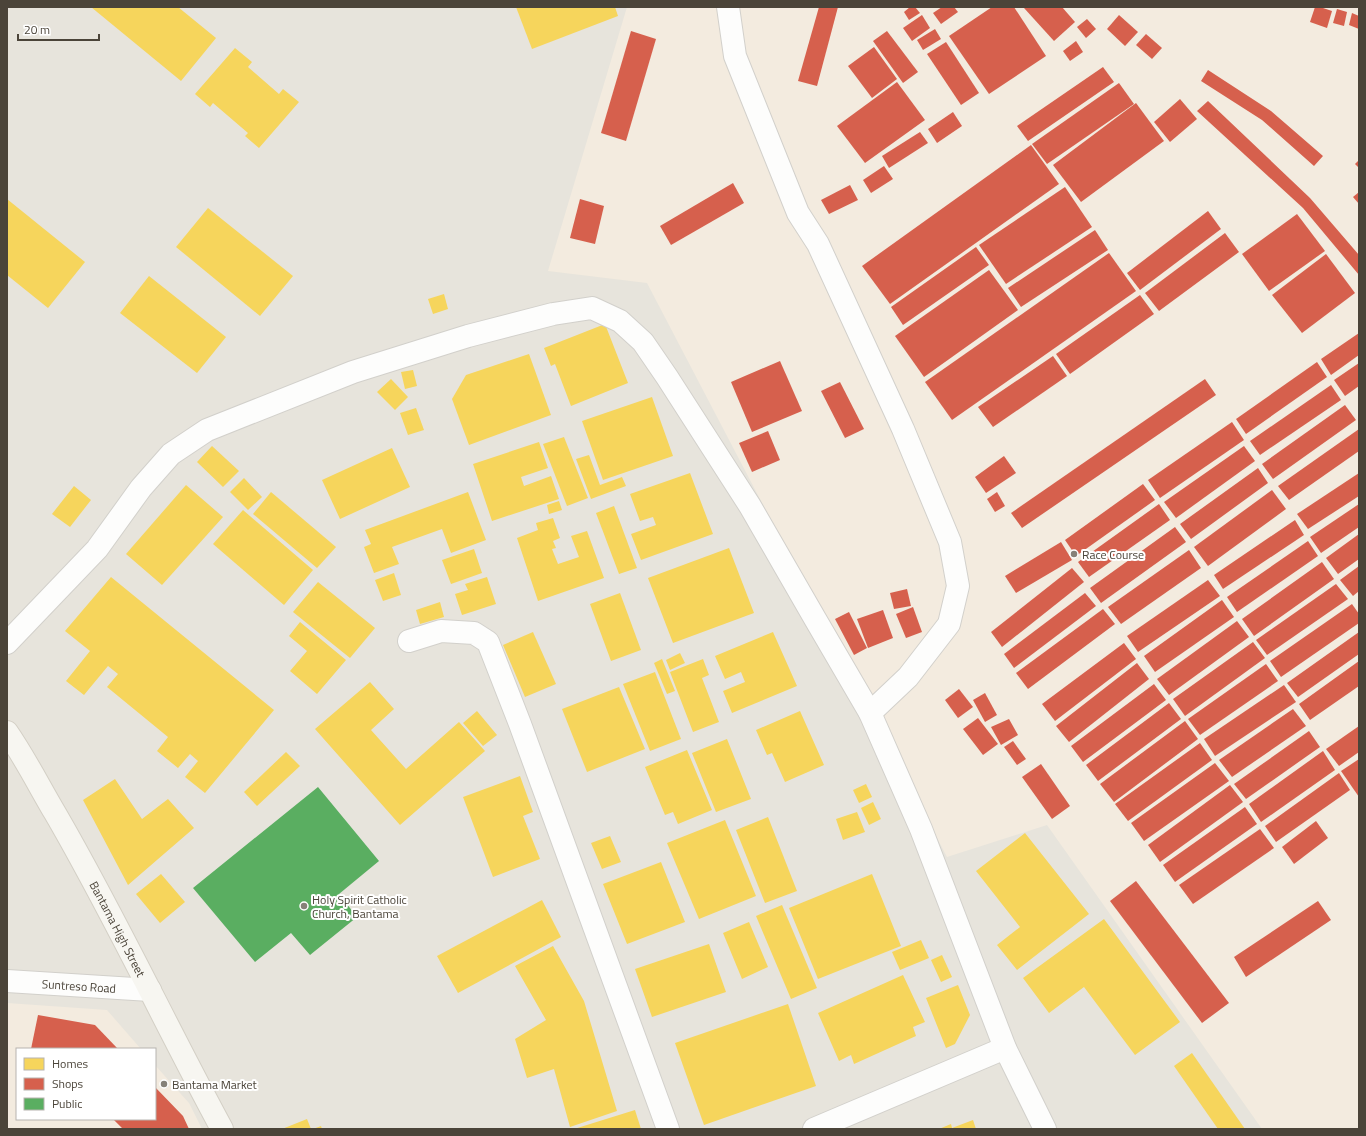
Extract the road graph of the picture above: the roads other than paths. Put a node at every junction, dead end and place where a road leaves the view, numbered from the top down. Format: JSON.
{"nodes":[{"id":1,"x":728,"y":7,"type":"edge"},
{"id":2,"x":409,"y":641,"type":"dead end"},
{"id":3,"x":7,"y":643,"type":"edge"},
{"id":4,"x":870,"y":713,"type":"junction"},
{"id":5,"x":7,"y":732,"type":"edge"},
{"id":6,"x":7,"y":981,"type":"edge"},
{"id":7,"x":150,"y":990,"type":"junction"},
{"id":8,"x":1005,"y":1048,"type":"junction"},
{"id":9,"x":222,"y":1129,"type":"edge"},
{"id":10,"x":668,"y":1129,"type":"edge"},
{"id":11,"x":814,"y":1129,"type":"edge"},
{"id":12,"x":1045,"y":1129,"type":"edge"}],
"edges":[{"from":1,"to":4,"type":"street"},
{"from":2,"to":10,"type":"street"},
{"from":3,"to":4,"type":"street"},
{"from":4,"to":8,"type":"street"},
{"from":5,"to":7,"type":"main road","name":"Bantama High Street"},
{"from":6,"to":7,"type":"street","name":"Suntreso Road"},
{"from":7,"to":9,"type":"main road","name":"Bantama High Street"},
{"from":8,"to":11,"type":"street"},
{"from":8,"to":12,"type":"street"}]}
